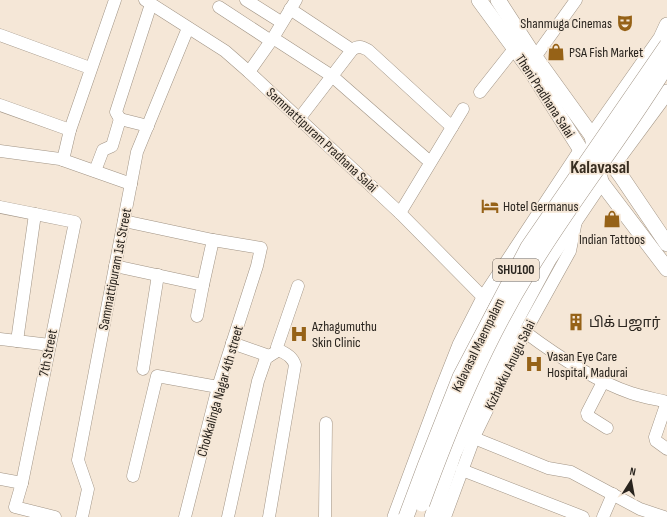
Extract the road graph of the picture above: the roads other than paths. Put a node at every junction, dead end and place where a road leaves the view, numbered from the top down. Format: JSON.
{"nodes":[{"id":1,"x":115,"y":0,"type":"edge"},
{"id":2,"x":246,"y":0,"type":"edge"},
{"id":3,"x":479,"y":0,"type":"edge"},
{"id":4,"x":498,"y":0,"type":"edge"},
{"id":5,"x":576,"y":0,"type":"edge"},
{"id":6,"x":148,"y":2,"type":"edge"},
{"id":7,"x":293,"y":4,"type":"edge"},
{"id":8,"x":219,"y":7,"type":"dead end"},
{"id":9,"x":281,"y":22,"type":"junction"},
{"id":10,"x":667,"y":25,"type":"edge"},
{"id":11,"x":188,"y":28,"type":"junction"},
{"id":12,"x":0,"y":35,"type":"edge"},
{"id":13,"x":272,"y":40,"type":"junction"},
{"id":14,"x":667,"y":45,"type":"edge"},
{"id":15,"x":514,"y":49,"type":"junction"},
{"id":16,"x":352,"y":50,"type":"junction"},
{"id":17,"x":536,"y":58,"type":"junction"},
{"id":18,"x":667,"y":65,"type":"edge"},
{"id":19,"x":90,"y":68,"type":"junction"},
{"id":20,"x":249,"y":72,"type":"junction"},
{"id":21,"x":332,"y":76,"type":"junction"},
{"id":22,"x":480,"y":92,"type":"dead end"},
{"id":23,"x":667,"y":92,"type":"edge"},
{"id":24,"x":0,"y":105,"type":"edge"},
{"id":25,"x":463,"y":109,"type":"dead end"},
{"id":26,"x":612,"y":109,"type":"junction"},
{"id":27,"x":578,"y":115,"type":"junction"},
{"id":28,"x":120,"y":118,"type":"junction"},
{"id":29,"x":299,"y":119,"type":"junction"},
{"id":30,"x":148,"y":126,"type":"junction"},
{"id":31,"x":452,"y":127,"type":"junction"},
{"id":32,"x":566,"y":128,"type":"junction"},
{"id":33,"x":70,"y":130,"type":"junction"},
{"id":34,"x":592,"y":136,"type":"junction"},
{"id":35,"x":0,"y":151,"type":"edge"},
{"id":36,"x":581,"y":151,"type":"junction"},
{"id":37,"x":596,"y":158,"type":"junction"},
{"id":38,"x":63,"y":160,"type":"junction"},
{"id":39,"x":430,"y":162,"type":"junction"},
{"id":40,"x":617,"y":170,"type":"junction"},
{"id":41,"x":95,"y":171,"type":"junction"},
{"id":42,"x":601,"y":182,"type":"junction"},
{"id":43,"x":131,"y":184,"type":"junction"},
{"id":44,"x":617,"y":202,"type":"junction"},
{"id":45,"x":0,"y":207,"type":"edge"},
{"id":46,"x":582,"y":209,"type":"junction"},
{"id":47,"x":400,"y":213,"type":"junction"},
{"id":48,"x":35,"y":214,"type":"junction"},
{"id":49,"x":537,"y":218,"type":"junction"},
{"id":50,"x":124,"y":221,"type":"junction"},
{"id":51,"x":213,"y":240,"type":"junction"},
{"id":52,"x":667,"y":244,"type":"edge"},
{"id":53,"x":115,"y":266,"type":"junction"},
{"id":54,"x":667,"y":268,"type":"edge"},
{"id":55,"x":158,"y":275,"type":"junction"},
{"id":56,"x":203,"y":285,"type":"junction"},
{"id":57,"x":298,"y":286,"type":"dead end"},
{"id":58,"x":484,"y":298,"type":"junction"},
{"id":59,"x":197,"y":316,"type":"dead end"},
{"id":60,"x":525,"y":332,"type":"junction"},
{"id":61,"x":0,"y":339,"type":"edge"},
{"id":62,"x":17,"y":341,"type":"junction"},
{"id":63,"x":232,"y":343,"type":"junction"},
{"id":64,"x":50,"y":345,"type":"junction"},
{"id":65,"x":274,"y":353,"type":"junction"},
{"id":66,"x":143,"y":369,"type":"dead end"},
{"id":67,"x":604,"y":380,"type":"junction"},
{"id":68,"x":218,"y":387,"type":"junction"},
{"id":69,"x":667,"y":402,"type":"edge"},
{"id":70,"x":326,"y":423,"type":"dead end"},
{"id":71,"x":607,"y":428,"type":"dead end"},
{"id":72,"x":474,"y":438,"type":"junction"},
{"id":73,"x":667,"y":449,"type":"edge"},
{"id":74,"x":462,"y":470,"type":"junction"},
{"id":75,"x":133,"y":476,"type":"dead end"},
{"id":76,"x":0,"y":479,"type":"edge"},
{"id":77,"x":22,"y":483,"type":"junction"},
{"id":78,"x":613,"y":494,"type":"junction"},
{"id":79,"x":52,"y":517,"type":"edge"},
{"id":80,"x":82,"y":517,"type":"edge"},
{"id":81,"x":186,"y":517,"type":"edge"},
{"id":82,"x":228,"y":517,"type":"edge"},
{"id":83,"x":269,"y":517,"type":"edge"},
{"id":84,"x":325,"y":517,"type":"edge"},
{"id":85,"x":395,"y":517,"type":"edge"},
{"id":86,"x":406,"y":517,"type":"edge"},
{"id":87,"x":417,"y":517,"type":"edge"},
{"id":88,"x":432,"y":517,"type":"edge"},
{"id":89,"x":445,"y":517,"type":"edge"},
{"id":90,"x":583,"y":517,"type":"edge"},
{"id":91,"x":603,"y":517,"type":"edge"},
{"id":92,"x":664,"y":517,"type":"edge"}],
"edges":[{"from":1,"to":19,"type":"street"},
{"from":2,"to":9,"type":"street"},
{"from":3,"to":15,"type":"main road","name":"Theni Pradhana Salai"},
{"from":4,"to":17,"type":"main road","name":"Theni Pradhana Salai"},
{"from":5,"to":17,"type":"street"},
{"from":6,"to":11,"type":"street","name":"Sammattipuram Pradhana Salai"},
{"from":6,"to":28,"type":"street"},
{"from":7,"to":9,"type":"street"},
{"from":7,"to":16,"type":"street"},
{"from":8,"to":13,"type":"street"},
{"from":9,"to":13,"type":"street"},
{"from":10,"to":26,"type":"main road"},
{"from":11,"to":20,"type":"street","name":"Sammattipuram Pradhana Salai"},
{"from":11,"to":30,"type":"street","name":"Sammattipuram 1st Street"},
{"from":12,"to":19,"type":"street"},
{"from":13,"to":20,"type":"street"},
{"from":13,"to":21,"type":"street"},
{"from":14,"to":86,"type":"main road","name":"Kalavasal Maempalam","number":"SHU100","bridge":true},
{"from":15,"to":22,"type":"street"},
{"from":15,"to":32,"type":"main road","name":"Theni Pradhana Salai"},
{"from":16,"to":21,"type":"street"},
{"from":16,"to":31,"type":"street"},
{"from":17,"to":27,"type":"main road","name":"Theni Pradhana Salai"},
{"from":18,"to":87,"type":"main road","name":"Kalavasal Maempalam","number":"SHU100","bridge":true},
{"from":19,"to":33,"type":"street"},
{"from":20,"to":29,"type":"street","name":"Sammattipuram Pradhana Salai"},
{"from":21,"to":29,"type":"street"},
{"from":21,"to":39,"type":"street"},
{"from":23,"to":40,"type":"main road"},
{"from":24,"to":33,"type":"street"},
{"from":25,"to":31,"type":"street"},
{"from":26,"to":27,"type":"main road"},
{"from":26,"to":34,"type":"main road"},
{"from":27,"to":34,"type":"main road","name":"Theni Pradhana Salai"},
{"from":28,"to":30,"type":"street"},
{"from":28,"to":41,"type":"street"},
{"from":29,"to":47,"type":"street","name":"Sammattipuram Pradhana Salai"},
{"from":30,"to":43,"type":"street","name":"Sammattipuram 1st Street"},
{"from":31,"to":39,"type":"street"},
{"from":32,"to":36,"type":"main road","name":"Theni Pradhana Salai"},
{"from":32,"to":49,"type":"main road"},
{"from":33,"to":38,"type":"street"},
{"from":34,"to":37,"type":"main road"},
{"from":34,"to":40,"type":"main road","name":"Theni Pradhana Salai"},
{"from":35,"to":38,"type":"street"},
{"from":36,"to":37,"type":"main road"},
{"from":36,"to":42,"type":"main road","name":"Theni Pradhana Salai"},
{"from":36,"to":49,"type":"main road"},
{"from":37,"to":40,"type":"main road"},
{"from":37,"to":42,"type":"main road"},
{"from":38,"to":41,"type":"street"},
{"from":39,"to":47,"type":"street"},
{"from":40,"to":52,"type":"main road","name":"Theni Pradhana Salai"},
{"from":41,"to":43,"type":"street"},
{"from":42,"to":44,"type":"main road","name":"Theni Pradhana Salai"},
{"from":42,"to":46,"type":"main road"},
{"from":43,"to":50,"type":"street","name":"Sammattipuram 1st Street"},
{"from":44,"to":46,"type":"main road"},
{"from":44,"to":54,"type":"main road","name":"Theni Pradhana Salai"},
{"from":45,"to":48,"type":"street"},
{"from":46,"to":60,"type":"street","name":"Kizhakku Anugu Salai"},
{"from":46,"to":88,"type":"main road"},
{"from":47,"to":58,"type":"street","name":"Sammattipuram Pradhana Salai"},
{"from":48,"to":62,"type":"street"},
{"from":48,"to":64,"type":"street","name":"7th Street"},
{"from":49,"to":58,"type":"main road"},
{"from":50,"to":51,"type":"street"},
{"from":50,"to":53,"type":"street","name":"Sammattipuram 1st Street"},
{"from":51,"to":56,"type":"street"},
{"from":51,"to":63,"type":"street","name":"Chokkalinga Nagar 4th street"},
{"from":53,"to":55,"type":"street"},
{"from":53,"to":80,"type":"street","name":"Sammattipuram 1st Street"},
{"from":55,"to":56,"type":"street"},
{"from":55,"to":66,"type":"street"},
{"from":56,"to":59,"type":"street"},
{"from":57,"to":65,"type":"street"},
{"from":58,"to":85,"type":"main road"},
{"from":60,"to":67,"type":"street"},
{"from":60,"to":72,"type":"street","name":"Kizhakku Anugu Salai"},
{"from":61,"to":62,"type":"street"},
{"from":62,"to":64,"type":"street"},
{"from":63,"to":65,"type":"street"},
{"from":63,"to":68,"type":"street","name":"Chokkalinga Nagar 4th street"},
{"from":64,"to":77,"type":"street","name":"7th Street"},
{"from":65,"to":82,"type":"street"},
{"from":65,"to":83,"type":"street"},
{"from":67,"to":69,"type":"street"},
{"from":67,"to":71,"type":"street"},
{"from":68,"to":75,"type":"street"},
{"from":68,"to":81,"type":"street","name":"Chokkalinga Nagar 4th street"},
{"from":69,"to":73,"type":"street"},
{"from":70,"to":84,"type":"street"},
{"from":72,"to":74,"type":"street","name":"Kizhakku Anugu Salai"},
{"from":72,"to":78,"type":"street"},
{"from":74,"to":89,"type":"street","name":"Kizhakku Anugu Salai"},
{"from":74,"to":90,"type":"street"},
{"from":76,"to":77,"type":"street"},
{"from":77,"to":79,"type":"street","name":"7th Street"},
{"from":78,"to":91,"type":"street"},
{"from":78,"to":92,"type":"street"}]}
